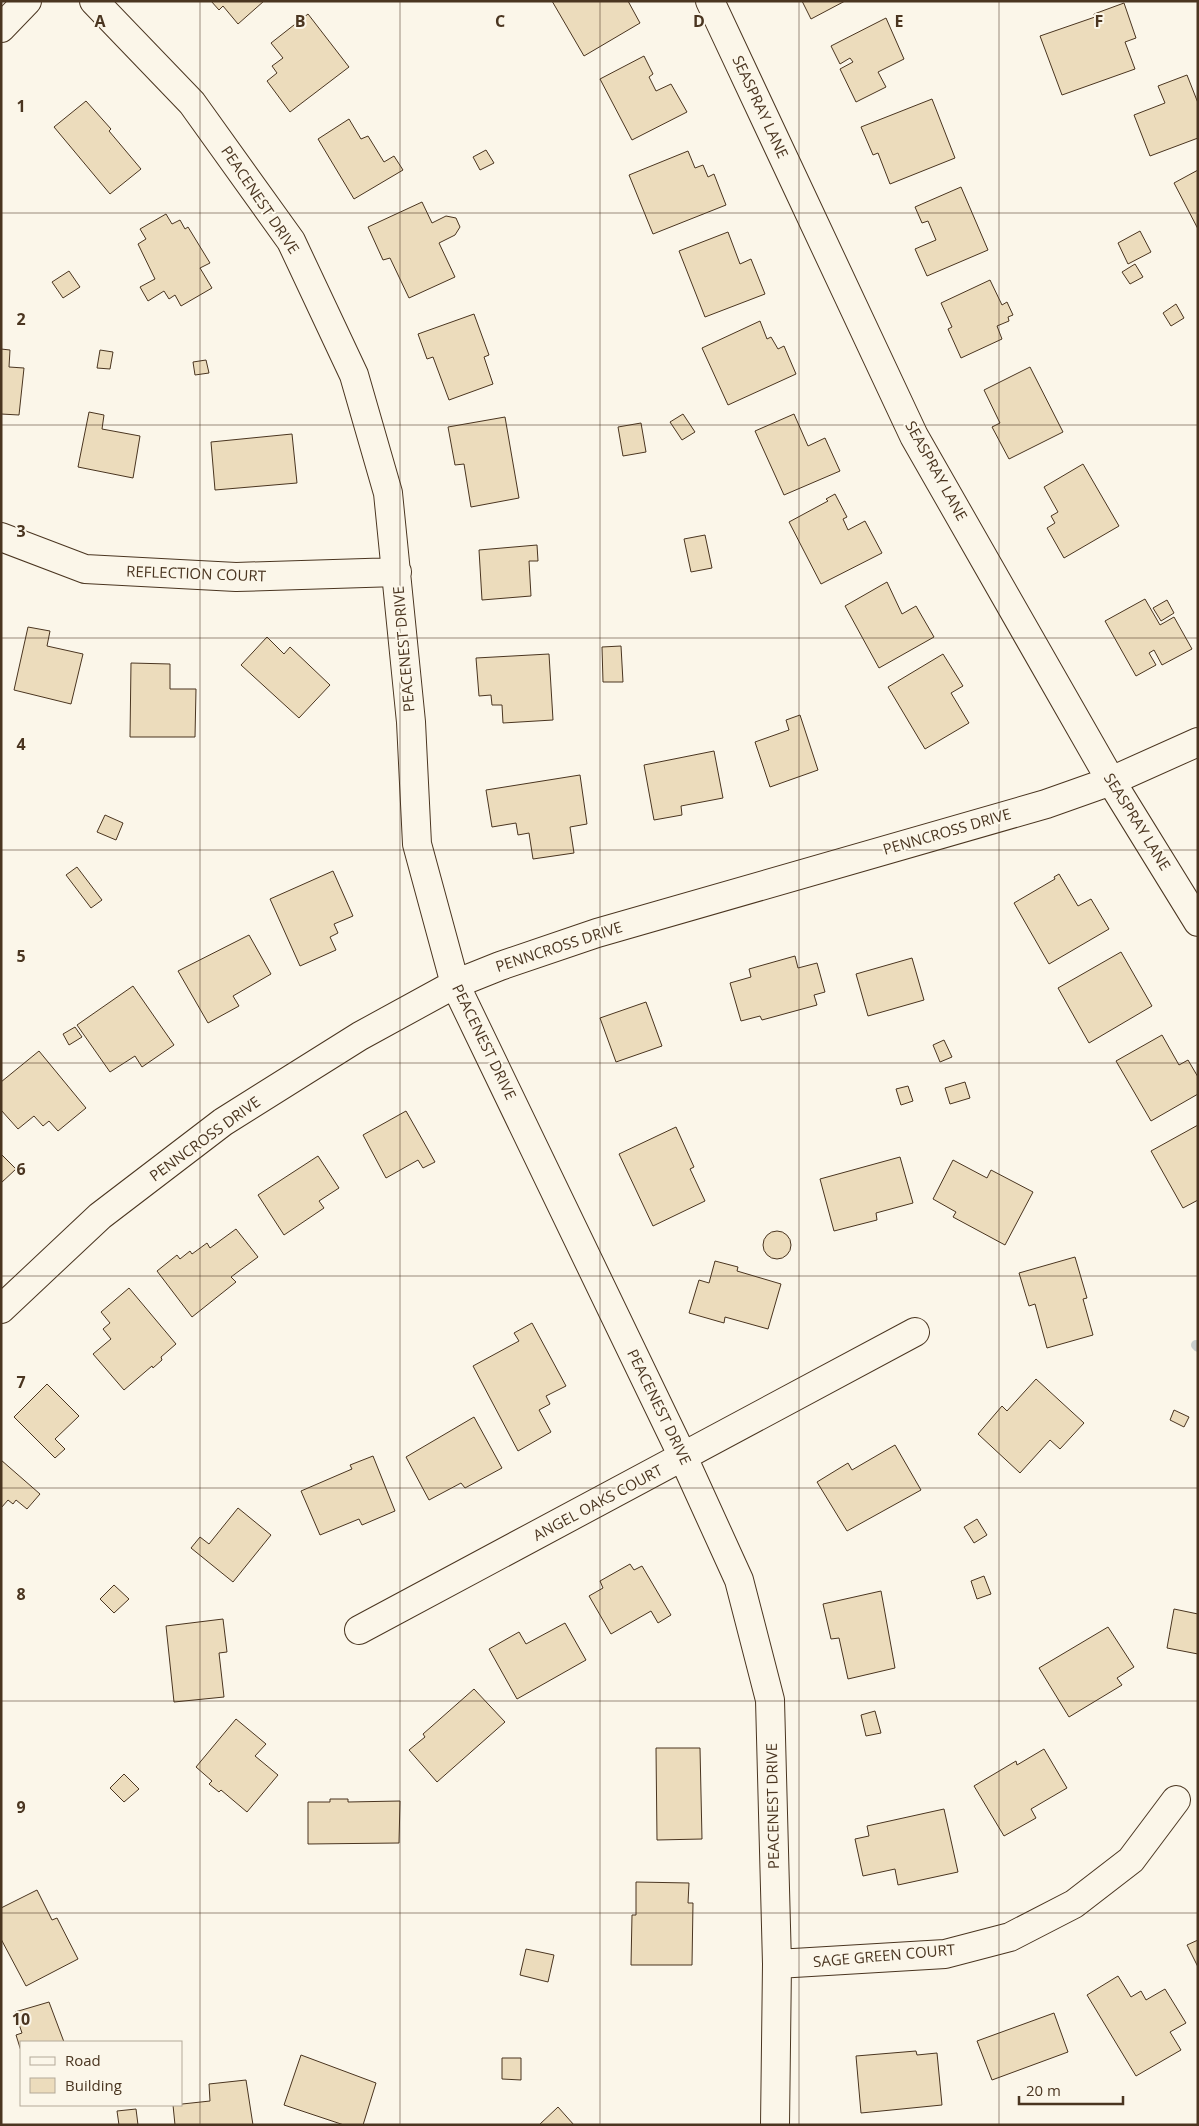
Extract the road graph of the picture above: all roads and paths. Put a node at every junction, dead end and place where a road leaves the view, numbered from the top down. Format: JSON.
{"nodes":[{"id":1,"x":27,"y":1,"type":"edge"},
{"id":2,"x":94,"y":1,"type":"edge"},
{"id":3,"x":710,"y":1,"type":"edge"},
{"id":4,"x":1,"y":28,"type":"edge"},
{"id":5,"x":1,"y":537,"type":"edge"},
{"id":6,"x":397,"y":572,"type":"junction"},
{"id":7,"x":1198,"y":742,"type":"edge"},
{"id":8,"x":1111,"y":781,"type":"junction"},
{"id":9,"x":1198,"y":922,"type":"edge"},
{"id":10,"x":455,"y":984,"type":"junction"},
{"id":11,"x":1,"y":1309,"type":"edge"},
{"id":12,"x":915,"y":1332,"type":"dead end"},
{"id":13,"x":683,"y":1457,"type":"junction"},
{"id":14,"x":360,"y":1630,"type":"dead end"},
{"id":15,"x":1176,"y":1800,"type":"dead end"},
{"id":16,"x":777,"y":1964,"type":"junction"},
{"id":17,"x":775,"y":2125,"type":"edge"}],
"edges":[{"from":1,"to":4,"type":"street"},
{"from":2,"to":6,"type":"street","name":"PEACENEST DRIVE"},
{"from":3,"to":8,"type":"street","name":"SEASPRAY LANE"},
{"from":5,"to":6,"type":"street","name":"REFLECTION COURT"},
{"from":6,"to":10,"type":"street","name":"PEACENEST DRIVE"},
{"from":7,"to":8,"type":"street","name":"PENNCROSS DRIVE"},
{"from":8,"to":9,"type":"street","name":"SEASPRAY LANE"},
{"from":8,"to":10,"type":"street","name":"PENNCROSS DRIVE"},
{"from":10,"to":11,"type":"street","name":"PENNCROSS DRIVE"},
{"from":10,"to":13,"type":"street","name":"PEACENEST DRIVE"},
{"from":12,"to":13,"type":"street","name":"ANGEL OAKS COURT"},
{"from":13,"to":14,"type":"street","name":"ANGEL OAKS COURT"},
{"from":13,"to":16,"type":"street","name":"PEACENEST DRIVE"},
{"from":15,"to":16,"type":"street","name":"SAGE GREEN COURT"},
{"from":16,"to":17,"type":"street","name":"PEACENEST DRIVE"}]}
